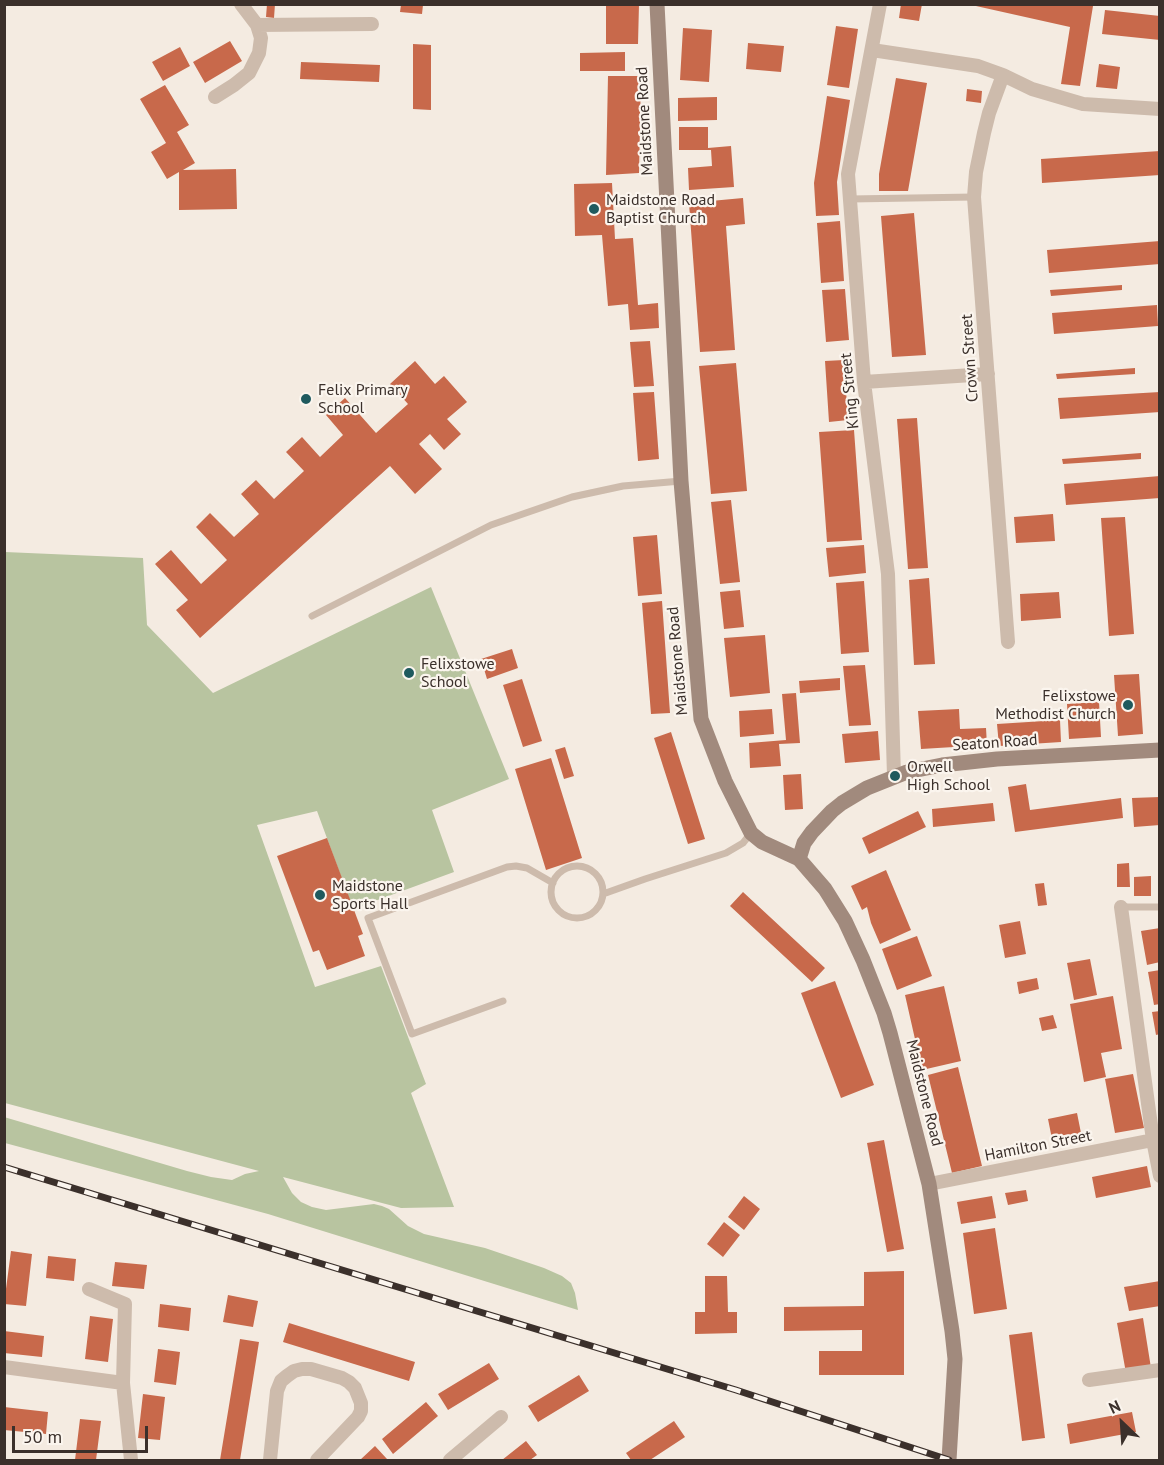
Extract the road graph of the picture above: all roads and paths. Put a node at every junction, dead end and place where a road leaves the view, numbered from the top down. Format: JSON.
{"nodes":[{"id":1,"x":241,"y":4,"type":"edge"},
{"id":2,"x":657,"y":4,"type":"edge"},
{"id":3,"x":880,"y":4,"type":"edge"},
{"id":4,"x":372,"y":24,"type":"dead end"},
{"id":5,"x":257,"y":25,"type":"junction"},
{"id":6,"x":872,"y":50,"type":"junction"},
{"id":7,"x":1004,"y":75,"type":"junction"},
{"id":8,"x":214,"y":97,"type":"dead end"},
{"id":9,"x":1160,"y":109,"type":"edge"},
{"id":10,"x":974,"y":197,"type":"junction"},
{"id":11,"x":850,"y":199,"type":"junction"},
{"id":12,"x":988,"y":374,"type":"junction"},
{"id":13,"x":864,"y":382,"type":"junction"},
{"id":14,"x":681,"y":481,"type":"junction"},
{"id":15,"x":312,"y":616,"type":"dead end"},
{"id":16,"x":1008,"y":642,"type":"dead end"},
{"id":17,"x":1160,"y":750,"type":"edge"},
{"id":18,"x":894,"y":776,"type":"junction"},
{"id":19,"x":751,"y":833,"type":"junction"},
{"id":20,"x":799,"y":859,"type":"junction"},
{"id":21,"x":553,"y":883,"type":"junction"},
{"id":22,"x":603,"y":894,"type":"junction"},
{"id":23,"x":1121,"y":907,"type":"joint"},
{"id":24,"x":1160,"y":907,"type":"edge"},
{"id":25,"x":503,"y":1001,"type":"dead end"},
{"id":26,"x":1153,"y":1140,"type":"junction"},
{"id":27,"x":1160,"y":1176,"type":"edge"},
{"id":28,"x":929,"y":1184,"type":"junction"},
{"id":29,"x":89,"y":1289,"type":"dead end"},
{"id":30,"x":4,"y":1367,"type":"edge"},
{"id":31,"x":1160,"y":1370,"type":"edge"},
{"id":32,"x":1089,"y":1380,"type":"dead end"},
{"id":33,"x":123,"y":1383,"type":"junction"},
{"id":34,"x":501,"y":1417,"type":"dead end"},
{"id":35,"x":131,"y":1461,"type":"edge"},
{"id":36,"x":270,"y":1461,"type":"edge"},
{"id":37,"x":317,"y":1461,"type":"edge"},
{"id":38,"x":450,"y":1461,"type":"edge"},
{"id":39,"x":949,"y":1461,"type":"edge"}],
"edges":[{"from":1,"to":5,"type":"street"},
{"from":2,"to":14,"type":"street","name":"Maidstone Road"},
{"from":3,"to":6,"type":"street","name":"King Street"},
{"from":4,"to":5,"type":"street"},
{"from":5,"to":8,"type":"street"},
{"from":6,"to":7,"type":"street"},
{"from":6,"to":11,"type":"street","name":"King Street"},
{"from":7,"to":9,"type":"street"},
{"from":7,"to":10,"type":"street","name":"Crown Street"},
{"from":10,"to":11,"type":"lane"},
{"from":10,"to":12,"type":"street","name":"Crown Street"},
{"from":11,"to":13,"type":"street","name":"King Street"},
{"from":12,"to":13,"type":"street"},
{"from":12,"to":16,"type":"street","name":"Crown Street"},
{"from":13,"to":18,"type":"street","name":"King Street"},
{"from":14,"to":15,"type":"lane"},
{"from":14,"to":19,"type":"street","name":"Maidstone Road"},
{"from":17,"to":18,"type":"street","name":"Seaton Road"},
{"from":18,"to":20,"type":"street","name":"Seaton Road"},
{"from":19,"to":20,"type":"street","name":"Maidstone Road"},
{"from":19,"to":22,"type":"lane"},
{"from":20,"to":28,"type":"street","name":"Maidstone Road"},
{"from":21,"to":22,"type":"lane"},
{"from":21,"to":22,"type":"lane"},
{"from":21,"to":25,"type":"lane"},
{"from":23,"to":24,"type":"lane"},
{"from":23,"to":26,"type":"street"},
{"from":26,"to":27,"type":"street"},
{"from":26,"to":28,"type":"street","name":"Hamilton Street"},
{"from":28,"to":39,"type":"street","name":"Maidstone Road"},
{"from":29,"to":33,"type":"street"},
{"from":30,"to":33,"type":"street"},
{"from":31,"to":32,"type":"street"},
{"from":33,"to":35,"type":"street"},
{"from":34,"to":38,"type":"street"},
{"from":36,"to":37,"type":"street"}]}
